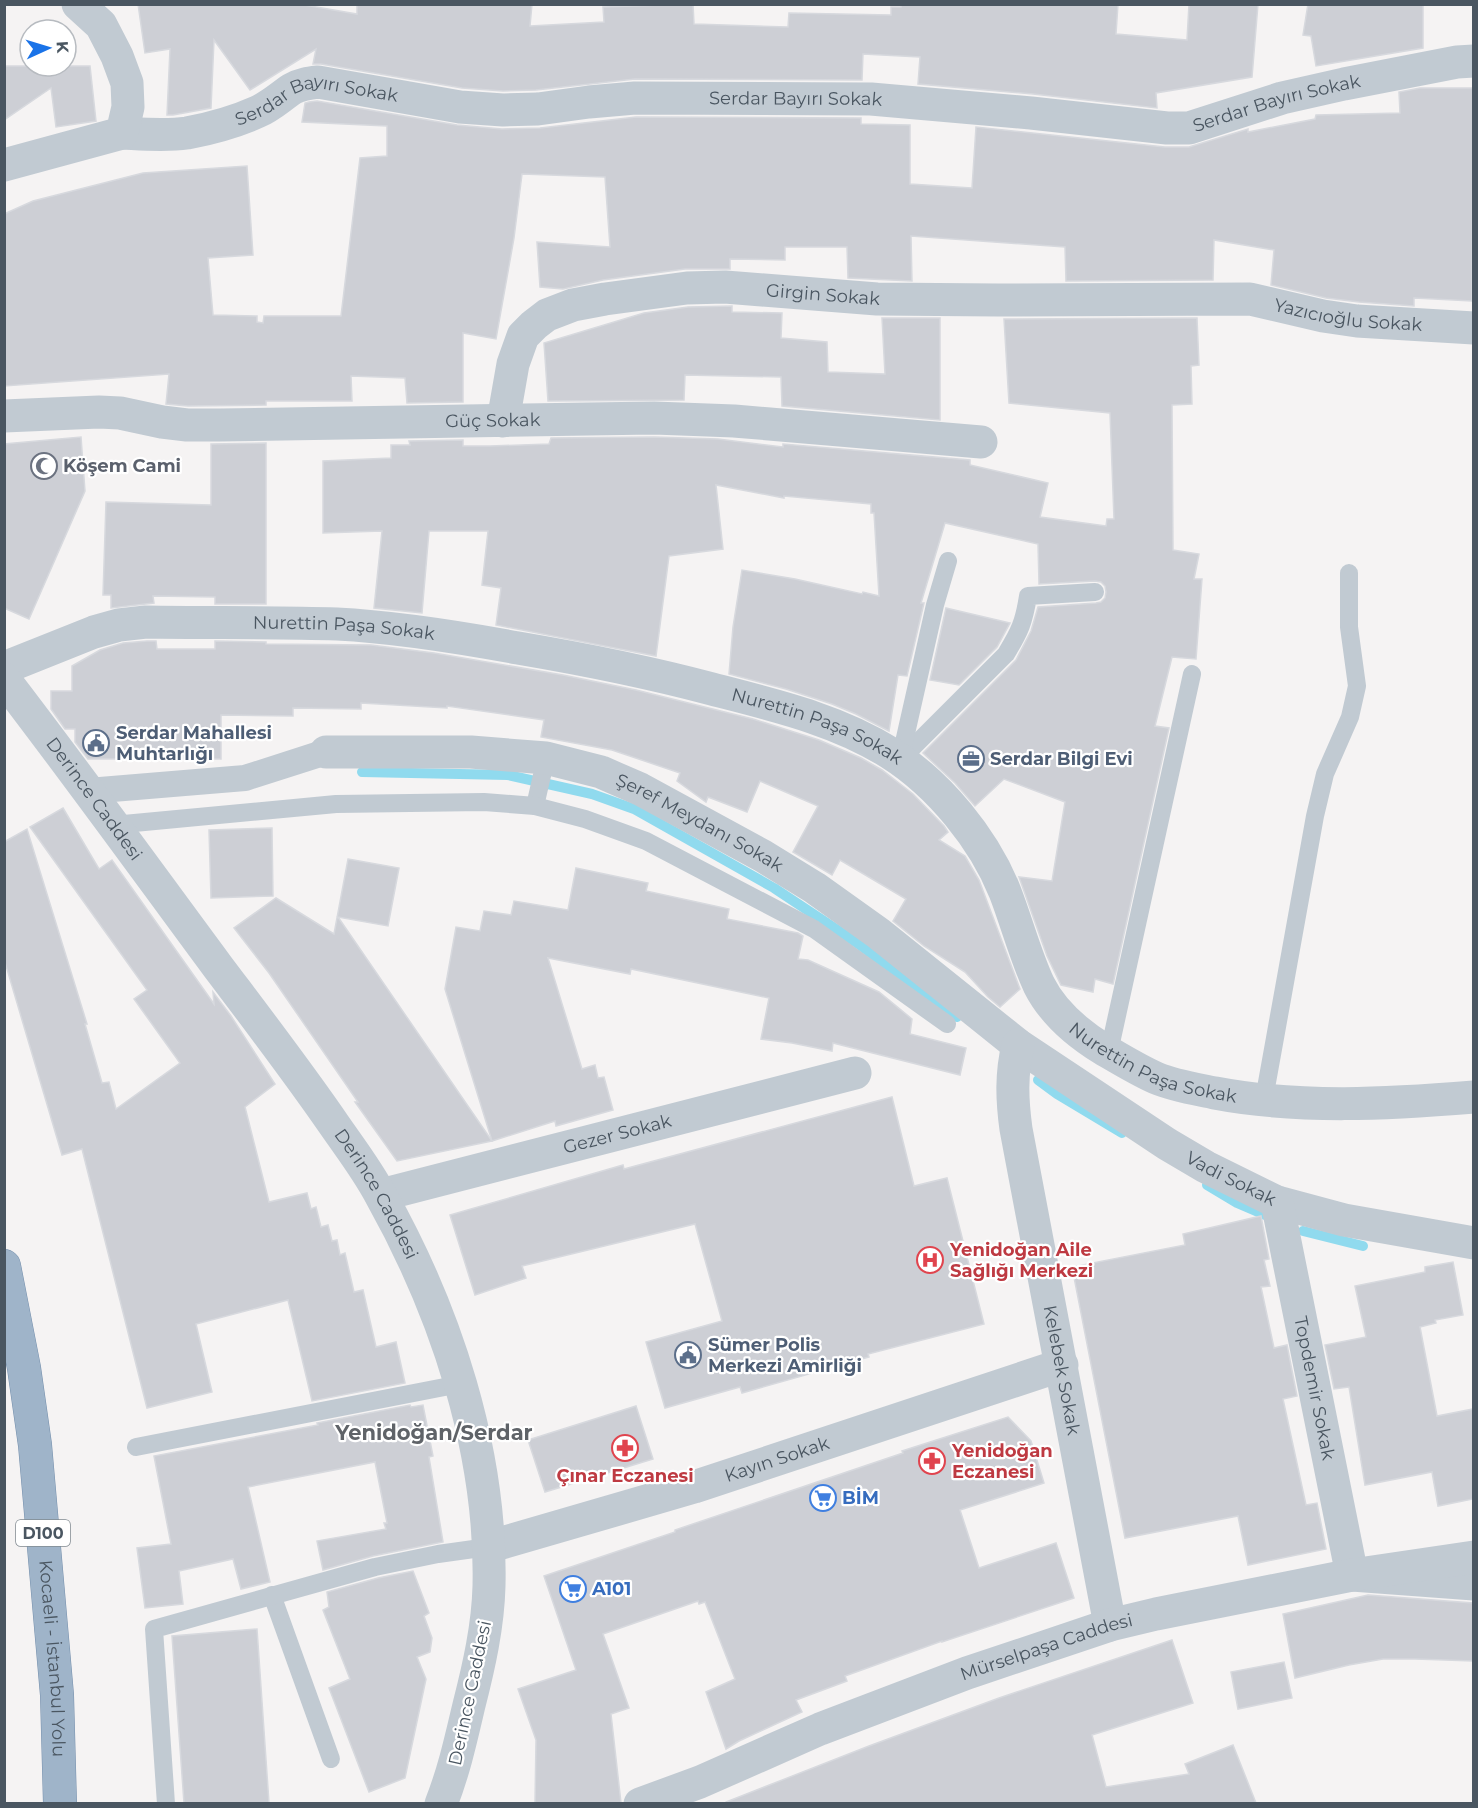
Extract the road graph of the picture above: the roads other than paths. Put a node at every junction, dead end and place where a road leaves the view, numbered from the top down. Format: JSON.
{"nodes":[{"id":1,"x":78,"y":4,"type":"edge"},
{"id":2,"x":1473,"y":61,"type":"edge"},
{"id":3,"x":122,"y":133,"type":"junction"},
{"id":4,"x":4,"y":165,"type":"edge"},
{"id":5,"x":1222,"y":299,"type":"joint"},
{"id":6,"x":1473,"y":328,"type":"edge"},
{"id":7,"x":4,"y":416,"type":"edge"},
{"id":8,"x":503,"y":421,"type":"junction"},
{"id":9,"x":981,"y":442,"type":"dead end"},
{"id":10,"x":948,"y":561,"type":"dead end"},
{"id":11,"x":1349,"y":573,"type":"dead end"},
{"id":12,"x":1095,"y":592,"type":"dead end"},
{"id":13,"x":4,"y":668,"type":"edge"},
{"id":14,"x":1192,"y":674,"type":"dead end"},
{"id":15,"x":4,"y":679,"type":"edge"},
{"id":16,"x":326,"y":752,"type":"joint"},
{"id":17,"x":545,"y":760,"type":"junction"},
{"id":18,"x":900,"y":760,"type":"junction"},
{"id":19,"x":88,"y":791,"type":"junction"},
{"id":20,"x":535,"y":805,"type":"junction"},
{"id":21,"x":113,"y":825,"type":"junction"},
{"id":22,"x":947,"y":1023,"type":"dead end"},
{"id":23,"x":1072,"y":1026,"type":"junction"},
{"id":24,"x":1109,"y":1052,"type":"junction"},
{"id":25,"x":1031,"y":1053,"type":"junction"},
{"id":26,"x":855,"y":1072,"type":"dead end"},
{"id":27,"x":1473,"y":1097,"type":"edge"},
{"id":28,"x":1264,"y":1100,"type":"junction"},
{"id":29,"x":381,"y":1195,"type":"junction"},
{"id":30,"x":1277,"y":1202,"type":"junction"},
{"id":31,"x":1473,"y":1243,"type":"edge"},
{"id":32,"x":4,"y":1255,"type":"edge"},
{"id":33,"x":4,"y":1266,"type":"edge"},
{"id":34,"x":12,"y":1303,"type":"junction"},
{"id":35,"x":1062,"y":1365,"type":"junction"},
{"id":36,"x":460,"y":1384,"type":"junction"},
{"id":37,"x":136,"y":1447,"type":"dead end"},
{"id":38,"x":488,"y":1547,"type":"junction"},
{"id":39,"x":1473,"y":1557,"type":"edge"},
{"id":40,"x":1352,"y":1575,"type":"junction"},
{"id":41,"x":1473,"y":1584,"type":"edge"},
{"id":42,"x":272,"y":1595,"type":"junction"},
{"id":43,"x":1110,"y":1625,"type":"junction"},
{"id":44,"x":331,"y":1759,"type":"dead end"},
{"id":45,"x":60,"y":1803,"type":"edge"},
{"id":46,"x":166,"y":1803,"type":"edge"},
{"id":47,"x":441,"y":1803,"type":"edge"},
{"id":48,"x":640,"y":1803,"type":"edge"}],
"edges":[{"from":1,"to":3,"type":"street"},
{"from":2,"to":3,"type":"street","name":"Serdar Bayırı Sokak"},
{"from":3,"to":4,"type":"street","name":"Serdar Bayırı Sokak"},
{"from":5,"to":6,"type":"street","name":"Yazıcıoğlu Sokak"},
{"from":5,"to":8,"type":"street","name":"Girgin Sokak"},
{"from":7,"to":8,"type":"street","name":"Güç Sokak"},
{"from":8,"to":9,"type":"street","name":"Güç Sokak"},
{"from":10,"to":18,"type":"lane"},
{"from":11,"to":28,"type":"lane"},
{"from":12,"to":18,"type":"lane"},
{"from":13,"to":18,"type":"street","name":"Nurettin Paşa Sokak"},
{"from":14,"to":24,"type":"lane"},
{"from":15,"to":19,"type":"street","name":"Derince Caddesi"},
{"from":16,"to":17,"type":"street","name":"Şeref Meydanı Sokak"},
{"from":16,"to":19,"type":"street"},
{"from":17,"to":20,"type":"lane"},
{"from":17,"to":25,"type":"street","name":"Şeref Meydanı Sokak"},
{"from":18,"to":23,"type":"street","name":"Nurettin Paşa Sokak"},
{"from":19,"to":21,"type":"street","name":"Derince Caddesi"},
{"from":20,"to":21,"type":"lane"},
{"from":20,"to":22,"type":"lane"},
{"from":21,"to":29,"type":"street","name":"Derince Caddesi"},
{"from":23,"to":24,"type":"street","name":"Nurettin Paşa Sokak"},
{"from":23,"to":25,"type":"street"},
{"from":24,"to":28,"type":"street","name":"Nurettin Paşa Sokak"},
{"from":25,"to":30,"type":"street","name":"Vadi Sokak"},
{"from":25,"to":35,"type":"street","name":"Kelebek Sokak"},
{"from":26,"to":29,"type":"street","name":"Gezer Sokak"},
{"from":27,"to":28,"type":"street","name":"Nurettin Paşa Sokak"},
{"from":29,"to":36,"type":"street","name":"Derince Caddesi"},
{"from":30,"to":31,"type":"street","name":"Vadi Sokak"},
{"from":30,"to":40,"type":"street","name":"Topdemir Sokak"},
{"from":32,"to":34,"type":"highway"},
{"from":33,"to":34,"type":"highway","name":"Kocaeli - İstanbul Yolu","number":"D100"},
{"from":34,"to":45,"type":"highway","name":"Kocaeli - İstanbul Yolu","number":"D100"},
{"from":35,"to":38,"type":"street","name":"Kayın Sokak"},
{"from":35,"to":43,"type":"street","name":"Kelebek Sokak"},
{"from":36,"to":37,"type":"lane"},
{"from":36,"to":38,"type":"street","name":"Derince Caddesi"},
{"from":38,"to":42,"type":"lane"},
{"from":38,"to":47,"type":"street","name":"Derince Caddesi"},
{"from":39,"to":40,"type":"street","name":"Mürselpaşa Caddesi"},
{"from":40,"to":41,"type":"street"},
{"from":40,"to":43,"type":"street","name":"Mürselpaşa Caddesi"},
{"from":42,"to":44,"type":"lane"},
{"from":42,"to":46,"type":"lane"},
{"from":43,"to":48,"type":"street","name":"Mürselpaşa Caddesi"}]}
